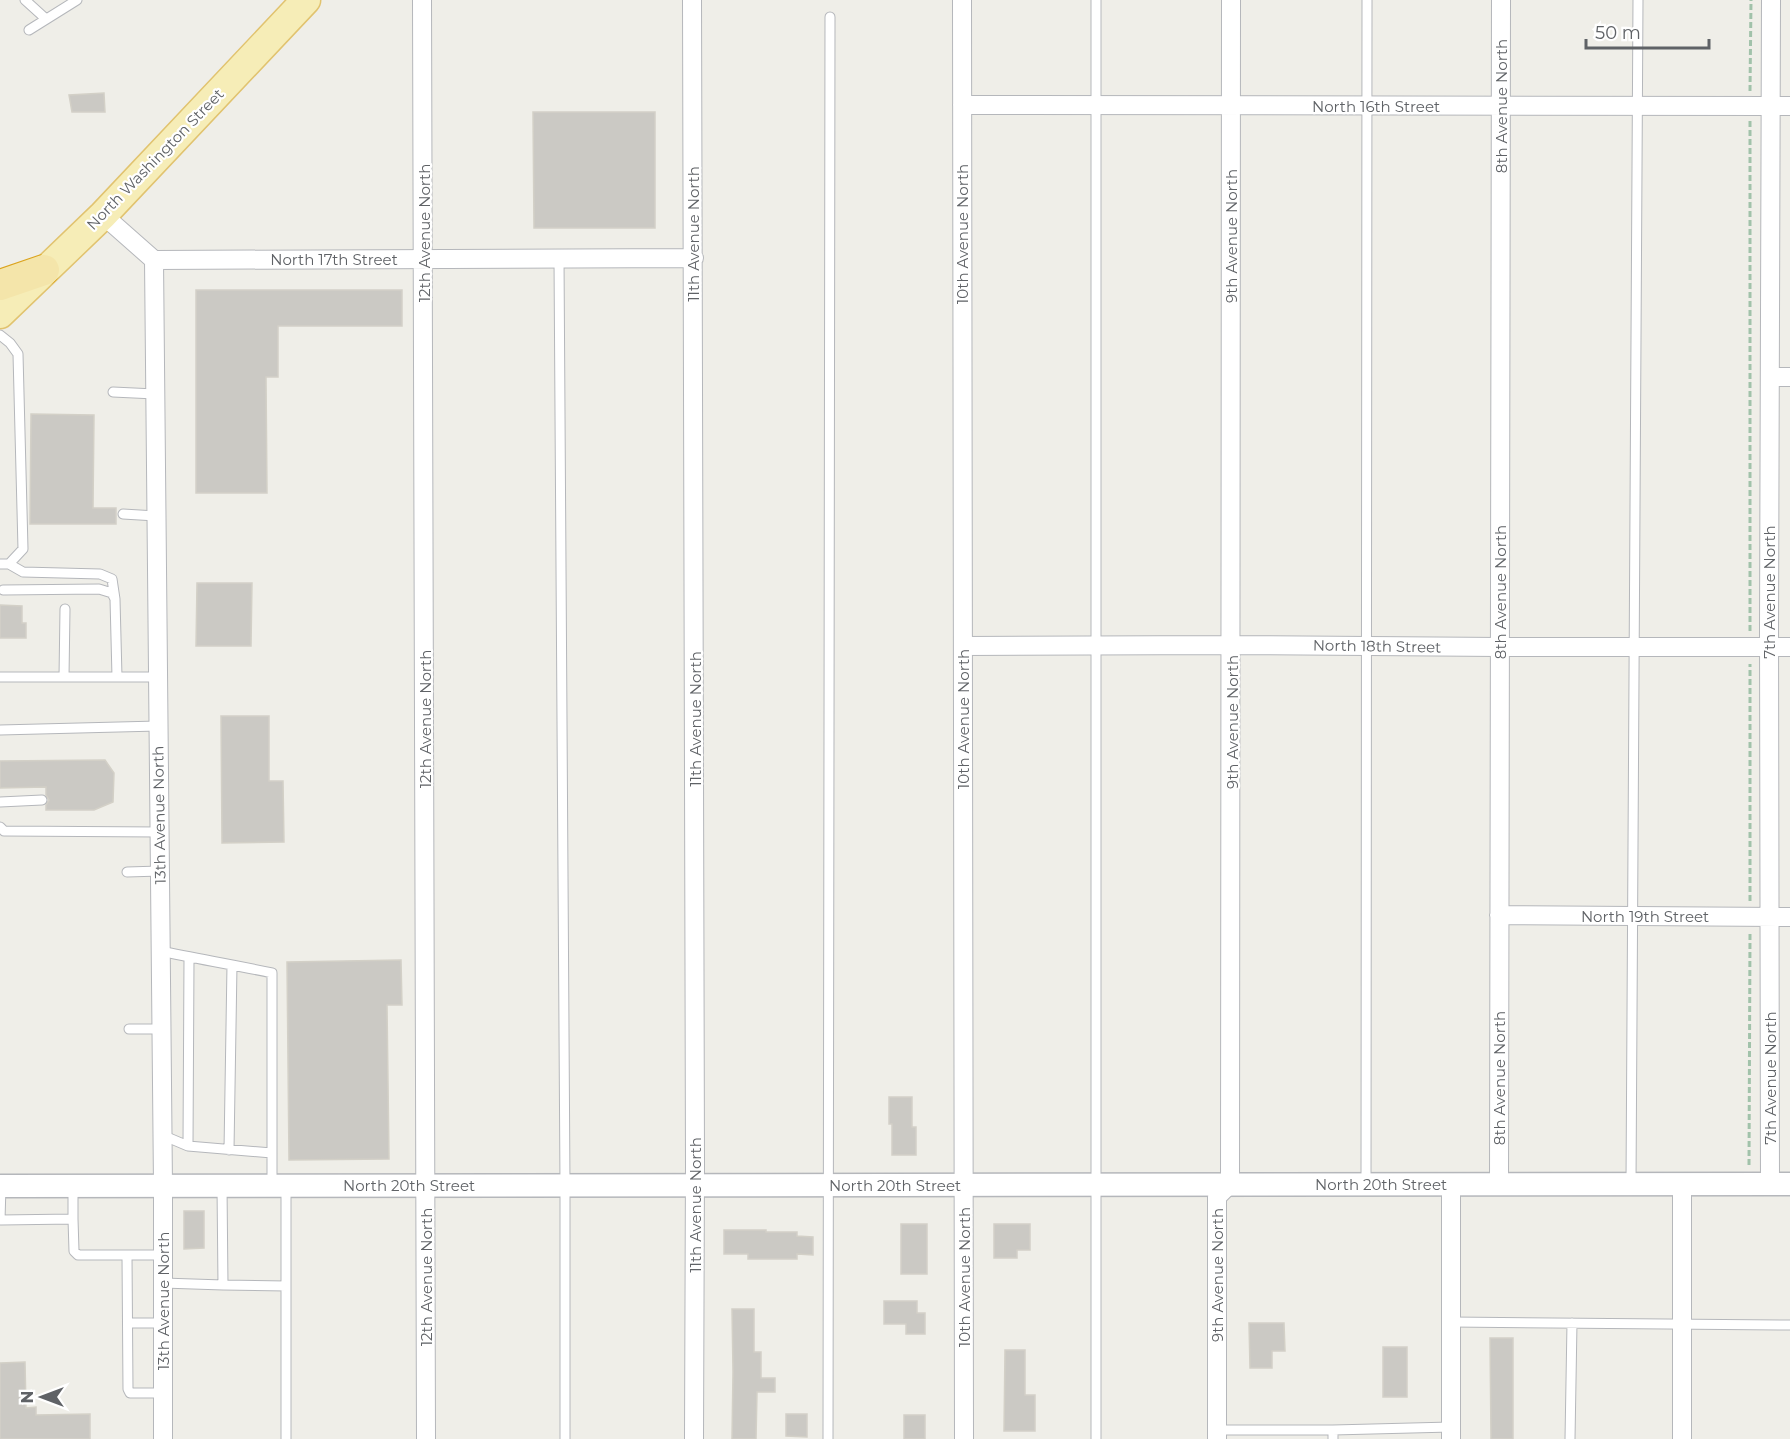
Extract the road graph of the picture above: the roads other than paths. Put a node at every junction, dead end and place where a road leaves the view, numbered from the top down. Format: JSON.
{"nodes":[{"id":1,"x":26,"y":0,"type":"edge"},
{"id":2,"x":77,"y":0,"type":"edge"},
{"id":3,"x":306,"y":0,"type":"edge"},
{"id":4,"x":422,"y":0,"type":"edge"},
{"id":5,"x":692,"y":0,"type":"edge"},
{"id":6,"x":962,"y":0,"type":"edge"},
{"id":7,"x":1096,"y":0,"type":"edge"},
{"id":8,"x":1231,"y":0,"type":"edge"},
{"id":9,"x":1367,"y":0,"type":"edge"},
{"id":10,"x":1501,"y":0,"type":"edge"},
{"id":11,"x":1638,"y":0,"type":"edge"},
{"id":12,"x":1770,"y":0,"type":"edge"},
{"id":13,"x":830,"y":17,"type":"dead end"},
{"id":14,"x":46,"y":19,"type":"junction"},
{"id":15,"x":29,"y":30,"type":"dead end"},
{"id":16,"x":962,"y":105,"type":"junction"},
{"id":17,"x":1096,"y":105,"type":"junction"},
{"id":18,"x":1232,"y":105,"type":"junction"},
{"id":19,"x":1367,"y":106,"type":"junction"},
{"id":20,"x":1502,"y":106,"type":"junction"},
{"id":21,"x":1637,"y":106,"type":"junction"},
{"id":22,"x":1771,"y":106,"type":"junction"},
{"id":23,"x":1790,"y":106,"type":"edge"},
{"id":24,"x":103,"y":215,"type":"junction"},
{"id":25,"x":424,"y":258,"type":"junction"},
{"id":26,"x":559,"y":258,"type":"junction"},
{"id":27,"x":694,"y":258,"type":"junction"},
{"id":28,"x":154,"y":260,"type":"junction"},
{"id":29,"x":44,"y":270,"type":"junction"},
{"id":30,"x":0,"y":285,"type":"edge"},
{"id":31,"x":0,"y":314,"type":"edge"},
{"id":32,"x":0,"y":335,"type":"edge"},
{"id":33,"x":1771,"y":377,"type":"junction"},
{"id":34,"x":1790,"y":377,"type":"edge"},
{"id":35,"x":113,"y":392,"type":"dead end"},
{"id":36,"x":155,"y":394,"type":"junction"},
{"id":37,"x":123,"y":514,"type":"dead end"},
{"id":38,"x":156,"y":516,"type":"junction"},
{"id":39,"x":5,"y":564,"type":"edge"},
{"id":40,"x":3,"y":590,"type":"dead end"},
{"id":41,"x":115,"y":599,"type":"junction"},
{"id":42,"x":64,"y":609,"type":"dead end"},
{"id":43,"x":1096,"y":645,"type":"junction"},
{"id":44,"x":1232,"y":645,"type":"junction"},
{"id":45,"x":963,"y":646,"type":"junction"},
{"id":46,"x":1366,"y":646,"type":"junction"},
{"id":47,"x":1500,"y":647,"type":"junction"},
{"id":48,"x":1634,"y":647,"type":"junction"},
{"id":49,"x":1769,"y":647,"type":"junction"},
{"id":50,"x":1790,"y":647,"type":"edge"},
{"id":51,"x":0,"y":677,"type":"edge"},
{"id":52,"x":64,"y":677,"type":"junction"},
{"id":53,"x":117,"y":677,"type":"junction"},
{"id":54,"x":158,"y":677,"type":"junction"},
{"id":55,"x":158,"y":726,"type":"junction"},
{"id":56,"x":0,"y":730,"type":"edge"},
{"id":57,"x":42,"y":800,"type":"dead end"},
{"id":58,"x":0,"y":802,"type":"edge"},
{"id":59,"x":0,"y":827,"type":"edge"},
{"id":60,"x":159,"y":832,"type":"junction"},
{"id":61,"x":159,"y":871,"type":"junction"},
{"id":62,"x":127,"y":872,"type":"dead end"},
{"id":63,"x":1499,"y":915,"type":"junction"},
{"id":64,"x":1632,"y":916,"type":"junction"},
{"id":65,"x":1770,"y":916,"type":"junction"},
{"id":66,"x":1790,"y":916,"type":"edge"},
{"id":67,"x":160,"y":951,"type":"junction"},
{"id":68,"x":189,"y":958,"type":"junction"},
{"id":69,"x":232,"y":965,"type":"junction"},
{"id":70,"x":129,"y":1029,"type":"dead end"},
{"id":71,"x":161,"y":1029,"type":"junction"},
{"id":72,"x":162,"y":1135,"type":"junction"},
{"id":73,"x":188,"y":1146,"type":"junction"},
{"id":74,"x":229,"y":1150,"type":"junction"},
{"id":75,"x":272,"y":1153,"type":"junction"},
{"id":76,"x":426,"y":1184,"type":"junction"},
{"id":77,"x":1230,"y":1184,"type":"junction"},
{"id":78,"x":1366,"y":1184,"type":"junction"},
{"id":79,"x":1452,"y":1184,"type":"junction"},
{"id":80,"x":1499,"y":1184,"type":"junction"},
{"id":81,"x":1631,"y":1184,"type":"junction"},
{"id":82,"x":1682,"y":1184,"type":"junction"},
{"id":83,"x":1770,"y":1184,"type":"edge"},
{"id":84,"x":279,"y":1185,"type":"junction"},
{"id":85,"x":565,"y":1185,"type":"junction"},
{"id":86,"x":695,"y":1185,"type":"junction"},
{"id":87,"x":828,"y":1185,"type":"junction"},
{"id":88,"x":964,"y":1185,"type":"junction"},
{"id":89,"x":1096,"y":1185,"type":"junction"},
{"id":90,"x":0,"y":1186,"type":"edge"},
{"id":91,"x":73,"y":1186,"type":"junction"},
{"id":92,"x":162,"y":1186,"type":"junction"},
{"id":93,"x":222,"y":1186,"type":"junction"},
{"id":94,"x":0,"y":1220,"type":"edge"},
{"id":95,"x":73,"y":1220,"type":"junction"},
{"id":96,"x":162,"y":1255,"type":"junction"},
{"id":97,"x":127,"y":1256,"type":"junction"},
{"id":98,"x":163,"y":1283,"type":"junction"},
{"id":99,"x":223,"y":1285,"type":"junction"},
{"id":100,"x":286,"y":1286,"type":"junction"},
{"id":101,"x":1451,"y":1322,"type":"junction"},
{"id":102,"x":128,"y":1323,"type":"junction"},
{"id":103,"x":163,"y":1323,"type":"junction"},
{"id":104,"x":1572,"y":1323,"type":"junction"},
{"id":105,"x":1682,"y":1324,"type":"junction"},
{"id":106,"x":1790,"y":1325,"type":"edge"},
{"id":107,"x":163,"y":1392,"type":"junction"},
{"id":108,"x":1451,"y":1433,"type":"edge"},
{"id":109,"x":1217,"y":1435,"type":"edge"},
{"id":110,"x":1333,"y":1435,"type":"edge"},
{"id":111,"x":163,"y":1439,"type":"edge"},
{"id":112,"x":286,"y":1439,"type":"edge"},
{"id":113,"x":426,"y":1439,"type":"edge"},
{"id":114,"x":565,"y":1439,"type":"edge"},
{"id":115,"x":694,"y":1439,"type":"edge"},
{"id":116,"x":828,"y":1439,"type":"edge"},
{"id":117,"x":964,"y":1439,"type":"edge"},
{"id":118,"x":1096,"y":1439,"type":"edge"},
{"id":119,"x":1570,"y":1439,"type":"edge"},
{"id":120,"x":1682,"y":1439,"type":"edge"}],
"edges":[{"from":1,"to":14,"type":"lane"},
{"from":2,"to":14,"type":"lane"},
{"from":3,"to":24,"type":"main road","name":"North Washington Street"},
{"from":4,"to":25,"type":"street","name":"12th Avenue North"},
{"from":5,"to":27,"type":"street","name":"11th Avenue North"},
{"from":6,"to":16,"type":"street","name":"10th Avenue North"},
{"from":7,"to":17,"type":"lane"},
{"from":8,"to":18,"type":"street","name":"9th Avenue North"},
{"from":9,"to":19,"type":"lane"},
{"from":10,"to":20,"type":"street","name":"8th Avenue North"},
{"from":11,"to":21,"type":"lane"},
{"from":12,"to":22,"type":"street","name":"7th Avenue North"},
{"from":13,"to":87,"type":"lane"},
{"from":14,"to":15,"type":"lane"},
{"from":16,"to":17,"type":"street","name":"North 16th Street"},
{"from":16,"to":45,"type":"street","name":"10th Avenue North"},
{"from":17,"to":18,"type":"street","name":"North 16th Street"},
{"from":17,"to":43,"type":"lane"},
{"from":18,"to":19,"type":"street","name":"North 16th Street"},
{"from":18,"to":44,"type":"street","name":"9th Avenue North"},
{"from":19,"to":20,"type":"street","name":"North 16th Street"},
{"from":19,"to":46,"type":"lane"},
{"from":20,"to":21,"type":"street","name":"North 16th Street"},
{"from":20,"to":47,"type":"street","name":"8th Avenue North"},
{"from":21,"to":22,"type":"street","name":"North 16th Street"},
{"from":21,"to":48,"type":"lane"},
{"from":22,"to":23,"type":"street","name":"North 16th Street"},
{"from":22,"to":33,"type":"street","name":"7th Avenue North"},
{"from":24,"to":28,"type":"street"},
{"from":24,"to":29,"type":"main road","name":"North Washington Street"},
{"from":25,"to":26,"type":"street","name":"North 17th Street"},
{"from":25,"to":28,"type":"street","name":"North 17th Street"},
{"from":25,"to":76,"type":"street","name":"12th Avenue North"},
{"from":26,"to":27,"type":"street","name":"North 17th Street"},
{"from":26,"to":85,"type":"lane"},
{"from":27,"to":86,"type":"street","name":"11th Avenue North"},
{"from":28,"to":36,"type":"street","name":"13th Avenue North"},
{"from":29,"to":30,"type":"highway"},
{"from":29,"to":31,"type":"main road","name":"North Washington Street"},
{"from":32,"to":39,"type":"lane"},
{"from":33,"to":34,"type":"street"},
{"from":33,"to":49,"type":"street","name":"7th Avenue North"},
{"from":35,"to":36,"type":"lane"},
{"from":36,"to":38,"type":"street","name":"13th Avenue North"},
{"from":37,"to":38,"type":"lane"},
{"from":38,"to":54,"type":"street","name":"13th Avenue North"},
{"from":39,"to":41,"type":"lane"},
{"from":40,"to":41,"type":"lane"},
{"from":41,"to":53,"type":"lane"},
{"from":42,"to":52,"type":"lane"},
{"from":43,"to":44,"type":"street","name":"North 18th Street"},
{"from":43,"to":45,"type":"street","name":"North 18th Street"},
{"from":43,"to":89,"type":"lane"},
{"from":44,"to":46,"type":"street","name":"North 18th Street"},
{"from":44,"to":77,"type":"street","name":"9th Avenue North"},
{"from":45,"to":88,"type":"street","name":"10th Avenue North"},
{"from":46,"to":47,"type":"street","name":"North 18th Street"},
{"from":46,"to":78,"type":"lane"},
{"from":47,"to":48,"type":"street","name":"North 18th Street"},
{"from":47,"to":63,"type":"street","name":"8th Avenue North"},
{"from":48,"to":49,"type":"street","name":"North 18th Street"},
{"from":48,"to":64,"type":"lane"},
{"from":49,"to":50,"type":"street","name":"North 18th Street"},
{"from":49,"to":65,"type":"street","name":"7th Avenue North"},
{"from":51,"to":52,"type":"lane"},
{"from":52,"to":53,"type":"lane"},
{"from":53,"to":54,"type":"lane"},
{"from":54,"to":55,"type":"street","name":"13th Avenue North"},
{"from":55,"to":56,"type":"lane"},
{"from":55,"to":60,"type":"street","name":"13th Avenue North"},
{"from":57,"to":58,"type":"lane"},
{"from":59,"to":60,"type":"lane"},
{"from":60,"to":61,"type":"street","name":"13th Avenue North"},
{"from":61,"to":62,"type":"lane"},
{"from":61,"to":67,"type":"street","name":"13th Avenue North"},
{"from":63,"to":64,"type":"street","name":"North 19th Street"},
{"from":63,"to":80,"type":"street","name":"8th Avenue North"},
{"from":64,"to":65,"type":"street","name":"North 19th Street"},
{"from":64,"to":81,"type":"lane"},
{"from":65,"to":66,"type":"street","name":"North 19th Street"},
{"from":65,"to":83,"type":"street","name":"7th Avenue North"},
{"from":67,"to":68,"type":"lane"},
{"from":67,"to":71,"type":"street","name":"13th Avenue North"},
{"from":68,"to":69,"type":"lane"},
{"from":68,"to":73,"type":"lane"},
{"from":69,"to":74,"type":"lane"},
{"from":69,"to":75,"type":"lane"},
{"from":70,"to":71,"type":"lane"},
{"from":71,"to":72,"type":"street","name":"13th Avenue North"},
{"from":72,"to":73,"type":"lane"},
{"from":72,"to":92,"type":"street","name":"13th Avenue North"},
{"from":73,"to":74,"type":"lane"},
{"from":74,"to":75,"type":"lane"},
{"from":75,"to":84,"type":"lane"},
{"from":76,"to":84,"type":"street","name":"North 20th Street"},
{"from":76,"to":85,"type":"street","name":"North 20th Street"},
{"from":76,"to":113,"type":"street","name":"12th Avenue North"},
{"from":77,"to":78,"type":"street","name":"North 20th Street"},
{"from":77,"to":89,"type":"street","name":"North 20th Street"},
{"from":77,"to":109,"type":"street","name":"9th Avenue North"},
{"from":78,"to":79,"type":"street","name":"North 20th Street"},
{"from":79,"to":80,"type":"street","name":"North 20th Street"},
{"from":79,"to":101,"type":"street"},
{"from":80,"to":81,"type":"street","name":"North 20th Street"},
{"from":81,"to":82,"type":"street","name":"North 20th Street"},
{"from":82,"to":83,"type":"street","name":"North 20th Street"},
{"from":82,"to":105,"type":"street"},
{"from":84,"to":93,"type":"street","name":"North 20th Street"},
{"from":84,"to":100,"type":"lane"},
{"from":85,"to":86,"type":"street","name":"North 20th Street"},
{"from":85,"to":114,"type":"lane"},
{"from":86,"to":87,"type":"street","name":"North 20th Street"},
{"from":86,"to":115,"type":"street","name":"11th Avenue North"},
{"from":87,"to":88,"type":"street","name":"North 20th Street"},
{"from":87,"to":116,"type":"lane"},
{"from":88,"to":89,"type":"street","name":"North 20th Street"},
{"from":88,"to":117,"type":"street","name":"10th Avenue North"},
{"from":89,"to":118,"type":"lane"},
{"from":90,"to":91,"type":"street","name":"North 20th Street"},
{"from":90,"to":94,"type":"lane"},
{"from":91,"to":92,"type":"street","name":"North 20th Street"},
{"from":91,"to":95,"type":"lane"},
{"from":92,"to":93,"type":"street","name":"North 20th Street"},
{"from":92,"to":96,"type":"street","name":"13th Avenue North"},
{"from":93,"to":99,"type":"lane"},
{"from":94,"to":95,"type":"lane"},
{"from":95,"to":97,"type":"lane"},
{"from":96,"to":97,"type":"lane"},
{"from":96,"to":98,"type":"street","name":"13th Avenue North"},
{"from":97,"to":102,"type":"lane"},
{"from":98,"to":99,"type":"lane"},
{"from":98,"to":103,"type":"street","name":"13th Avenue North"},
{"from":99,"to":100,"type":"lane"},
{"from":100,"to":112,"type":"lane"},
{"from":101,"to":104,"type":"lane"},
{"from":101,"to":108,"type":"street"},
{"from":102,"to":103,"type":"lane"},
{"from":102,"to":107,"type":"lane"},
{"from":103,"to":107,"type":"street","name":"13th Avenue North"},
{"from":104,"to":105,"type":"lane"},
{"from":104,"to":119,"type":"lane"},
{"from":105,"to":106,"type":"lane"},
{"from":105,"to":120,"type":"street"},
{"from":107,"to":111,"type":"street","name":"13th Avenue North"},
{"from":108,"to":110,"type":"lane"},
{"from":109,"to":110,"type":"lane"}]}
